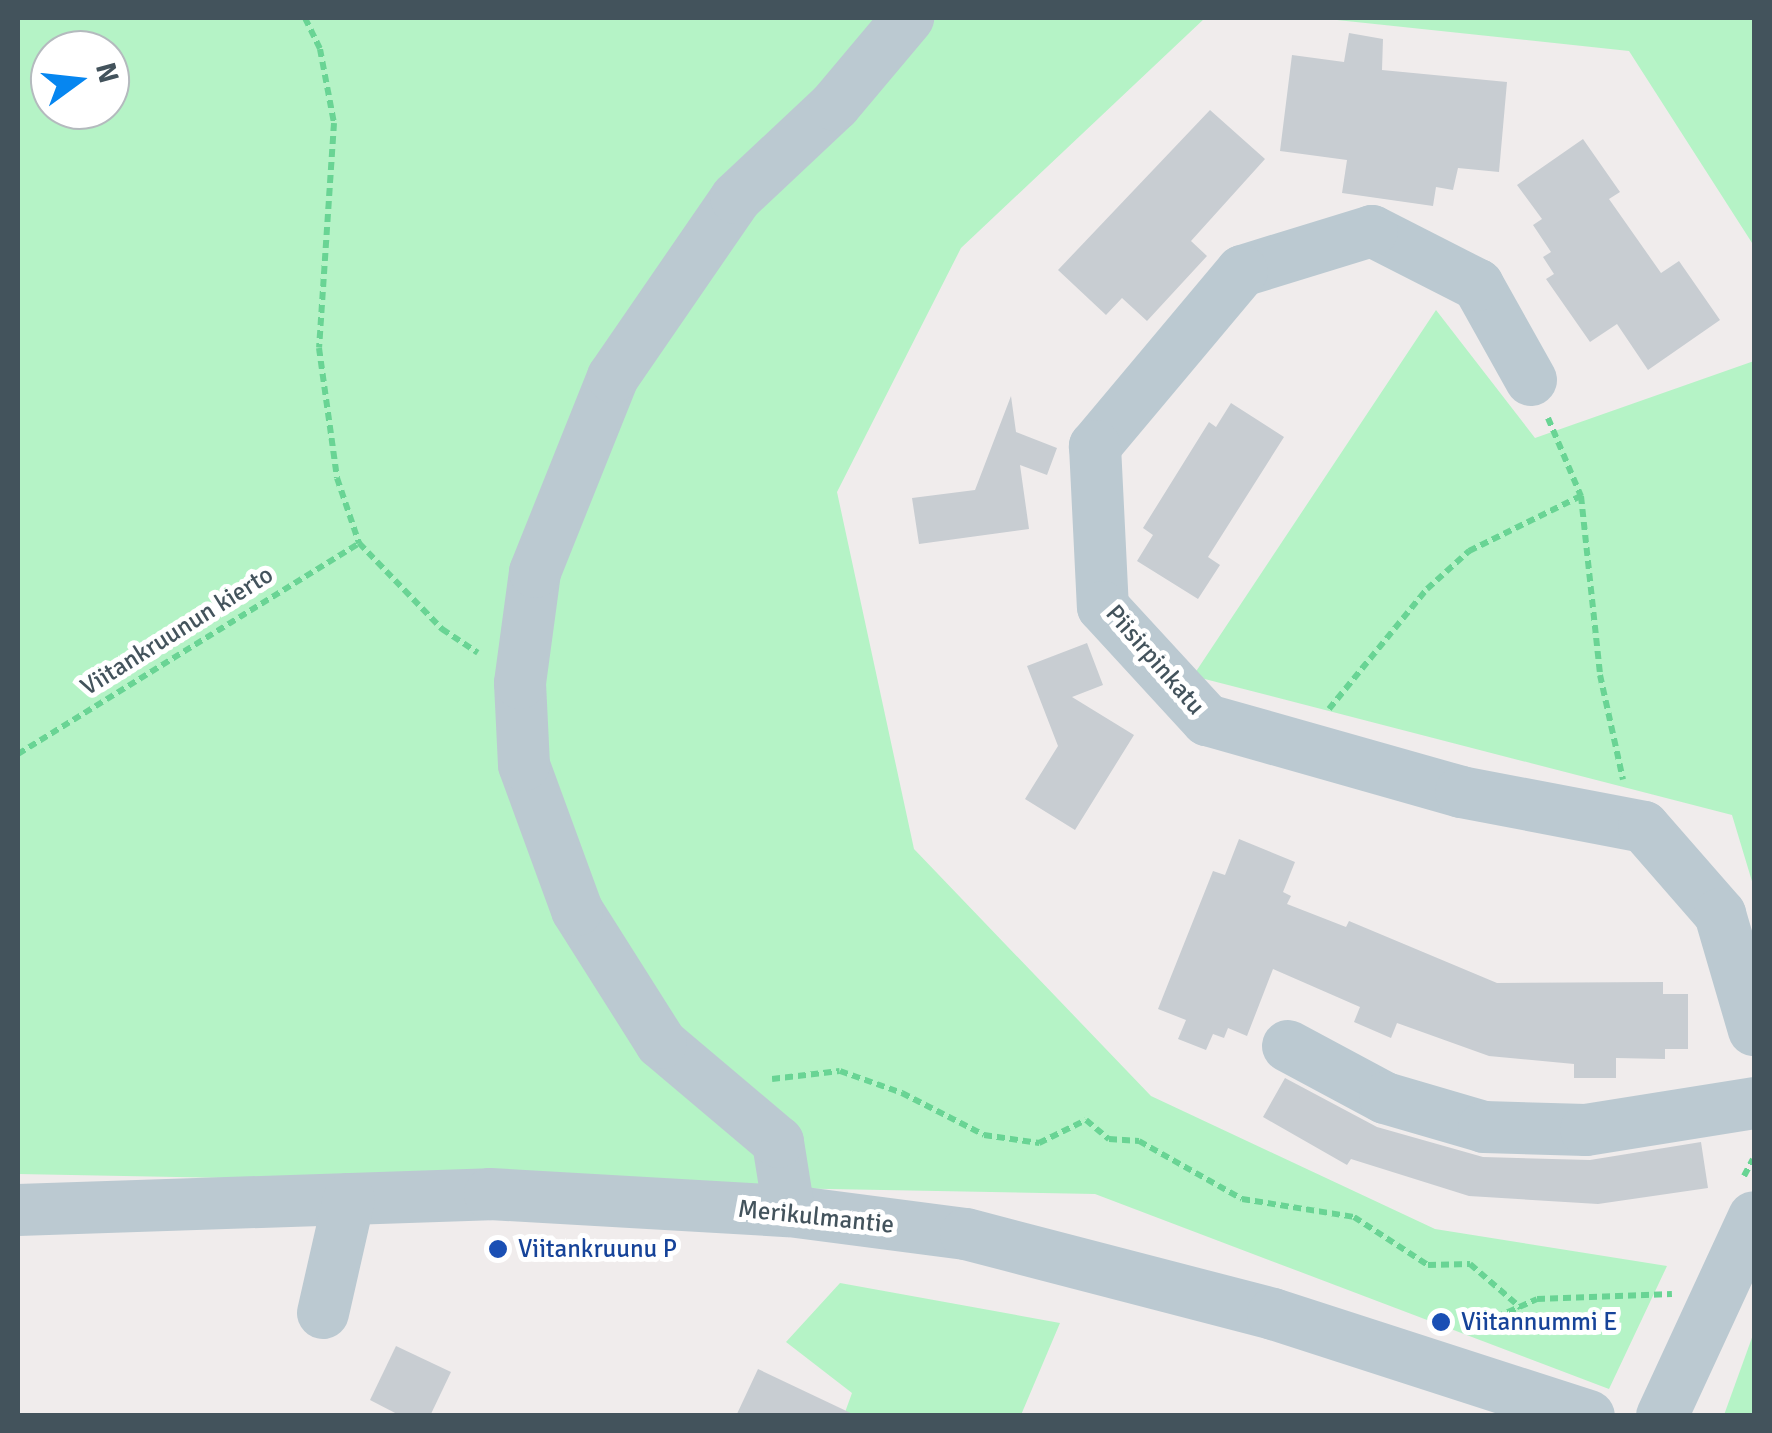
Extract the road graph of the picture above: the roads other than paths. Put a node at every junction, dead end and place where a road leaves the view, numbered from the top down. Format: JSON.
{"nodes":[{"id":1,"x":908,"y":18,"type":"edge"},
{"id":2,"x":1531,"y":380,"type":"road end"},
{"id":3,"x":1754,"y":1030,"type":"edge"},
{"id":4,"x":1288,"y":1046,"type":"dead end"},
{"id":5,"x":1754,"y":1103,"type":"edge"},
{"id":6,"x":349,"y":1199,"type":"junction"},
{"id":7,"x":18,"y":1210,"type":"edge"},
{"id":8,"x":789,"y":1211,"type":"junction"},
{"id":9,"x":1754,"y":1217,"type":"edge"},
{"id":10,"x":322,"y":1313,"type":"dead end"},
{"id":11,"x":1589,"y":1416,"type":"edge"},
{"id":12,"x":1662,"y":1416,"type":"edge"}],
"edges":[{"from":1,"to":8,"type":"street"},
{"from":2,"to":3,"type":"street","name":"Piisirpinkatu"},
{"from":4,"to":5,"type":"street"},
{"from":6,"to":7,"type":"street","name":"Merikulmantie"},
{"from":6,"to":8,"type":"street","name":"Merikulmantie"},
{"from":6,"to":10,"type":"street"},
{"from":8,"to":11,"type":"street","name":"Merikulmantie"},
{"from":9,"to":12,"type":"street"}]}
